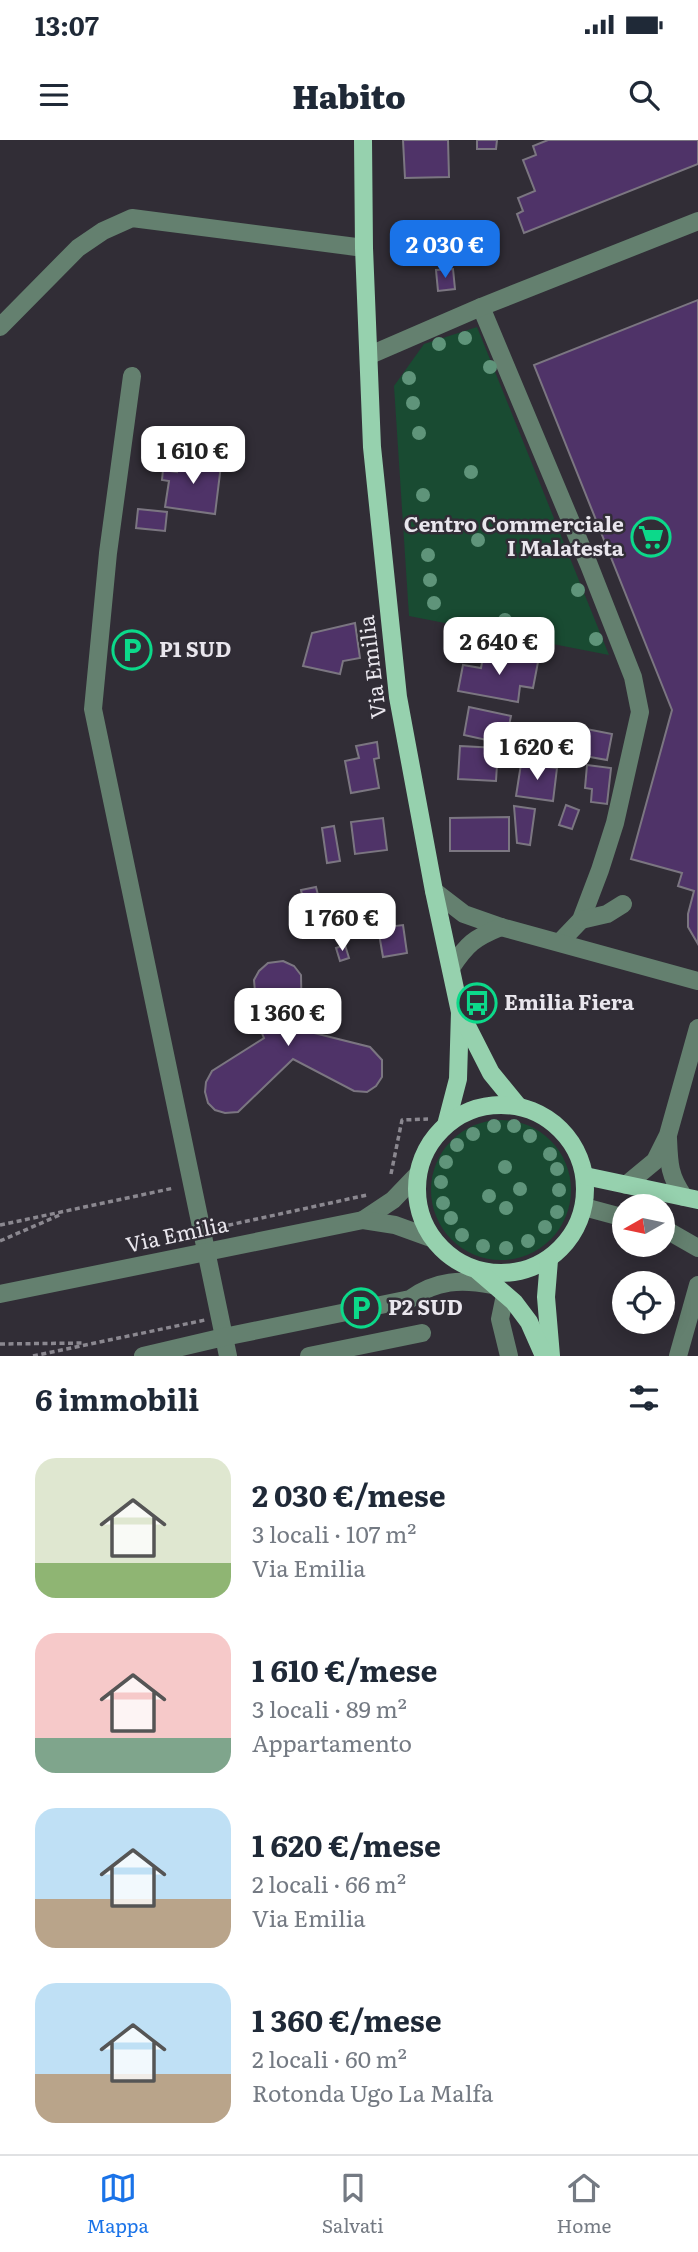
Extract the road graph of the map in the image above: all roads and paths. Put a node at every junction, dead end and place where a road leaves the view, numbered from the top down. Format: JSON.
{"nodes":[{"id":1,"x":363,"y":140,"type":"edge"},
{"id":2,"x":698,"y":221,"type":"edge"},
{"id":3,"x":364,"y":248,"type":"junction"},
{"id":4,"x":481,"y":307,"type":"junction"},
{"id":5,"x":0,"y":327,"type":"edge"},
{"id":6,"x":370,"y":355,"type":"junction"},
{"id":7,"x":132,"y":376,"type":"dead end"},
{"id":8,"x":643,"y":670,"type":"dead end"},
{"id":9,"x":640,"y":712,"type":"junction"},
{"id":10,"x":434,"y":891,"type":"junction"},
{"id":11,"x":623,"y":904,"type":"dead end"},
{"id":12,"x":581,"y":920,"type":"junction"},
{"id":13,"x":500,"y":927,"type":"junction"},
{"id":14,"x":560,"y":942,"type":"junction"},
{"id":15,"x":451,"y":968,"type":"junction"},
{"id":16,"x":698,"y":981,"type":"edge"},
{"id":17,"x":460,"y":1012,"type":"junction"},
{"id":18,"x":698,"y":1028,"type":"edge"},
{"id":19,"x":518,"y":1106,"type":"junction"},
{"id":20,"x":437,"y":1122,"type":"junction"},
{"id":21,"x":668,"y":1135,"type":"junction"},
{"id":22,"x":417,"y":1175,"type":"junction"},
{"id":23,"x":585,"y":1176,"type":"junction"},
{"id":24,"x":390,"y":1183,"type":"dead end"},
{"id":25,"x":193,"y":1184,"type":"junction"},
{"id":26,"x":626,"y":1185,"type":"junction"},
{"id":27,"x":379,"y":1192,"type":"dead end"},
{"id":28,"x":691,"y":1199,"type":"edge"},
{"id":29,"x":584,"y":1207,"type":"junction"},
{"id":30,"x":71,"y":1210,"type":"junction"},
{"id":31,"x":612,"y":1215,"type":"edge"},
{"id":32,"x":363,"y":1220,"type":"junction"},
{"id":33,"x":0,"y":1225,"type":"edge"},
{"id":34,"x":218,"y":1227,"type":"dead end"},
{"id":35,"x":676,"y":1235,"type":"edge"},
{"id":36,"x":431,"y":1238,"type":"junction"},
{"id":37,"x":0,"y":1241,"type":"edge"},
{"id":38,"x":698,"y":1248,"type":"edge"},
{"id":39,"x":207,"y":1253,"type":"junction"},
{"id":40,"x":549,"y":1260,"type":"junction"},
{"id":41,"x":478,"y":1271,"type":"junction"},
{"id":42,"x":698,"y":1285,"type":"edge"},
{"id":43,"x":499,"y":1290,"type":"junction"},
{"id":44,"x":0,"y":1294,"type":"edge"},
{"id":45,"x":422,"y":1333,"type":"dead end"},
{"id":46,"x":224,"y":1337,"type":"junction"},
{"id":47,"x":397,"y":1338,"type":"junction"},
{"id":48,"x":94,"y":1343,"type":"dead end"},
{"id":49,"x":0,"y":1344,"type":"edge"},
{"id":50,"x":344,"y":1352,"type":"edge"},
{"id":51,"x":143,"y":1356,"type":"edge"},
{"id":52,"x":228,"y":1356,"type":"edge"},
{"id":53,"x":309,"y":1356,"type":"edge"},
{"id":54,"x":400,"y":1356,"type":"edge"},
{"id":55,"x":509,"y":1356,"type":"edge"},
{"id":56,"x":544,"y":1356,"type":"edge"},
{"id":57,"x":551,"y":1356,"type":"edge"},
{"id":58,"x":678,"y":1356,"type":"edge"}],
"edges":[{"from":1,"to":3,"type":"main road","name":"Via Emilia"},
{"from":2,"to":4,"type":"lane"},
{"from":3,"to":5,"type":"lane"},
{"from":3,"to":6,"type":"main road","name":"Via Emilia"},
{"from":4,"to":6,"type":"lane"},
{"from":4,"to":9,"type":"lane"},
{"from":6,"to":10,"type":"main road","name":"Via Emilia"},
{"from":7,"to":25,"type":"lane"},
{"from":8,"to":9,"type":"lane"},
{"from":9,"to":12,"type":"lane"},
{"from":10,"to":13,"type":"lane"},
{"from":10,"to":15,"type":"main road","name":"Via Emilia"},
{"from":11,"to":12,"type":"lane"},
{"from":12,"to":14,"type":"lane"},
{"from":13,"to":14,"type":"lane"},
{"from":13,"to":15,"type":"lane"},
{"from":14,"to":16,"type":"lane"},
{"from":15,"to":17,"type":"main road","name":"Via Emilia"},
{"from":17,"to":19,"type":"main road","name":"Via Emilia"},
{"from":17,"to":20,"type":"main road","name":"Via Emilia"},
{"from":18,"to":21,"type":"lane"},
{"from":19,"to":20,"type":"main road"},
{"from":19,"to":23,"type":"main road"},
{"from":20,"to":22,"type":"main road"},
{"from":20,"to":24,"type":"path"},
{"from":21,"to":26,"type":"lane"},
{"from":21,"to":28,"type":"lane"},
{"from":22,"to":32,"type":"lane","name":"Via Emilia"},
{"from":22,"to":36,"type":"main road"},
{"from":23,"to":26,"type":"main road"},
{"from":23,"to":29,"type":"main road"},
{"from":25,"to":30,"type":"path"},
{"from":25,"to":39,"type":"lane"},
{"from":26,"to":28,"type":"main road"},
{"from":27,"to":34,"type":"path"},
{"from":29,"to":31,"type":"lane"},
{"from":29,"to":40,"type":"main road"},
{"from":30,"to":33,"type":"path"},
{"from":30,"to":37,"type":"path"},
{"from":32,"to":36,"type":"lane","name":"Via Emilia"},
{"from":32,"to":39,"type":"lane","name":"Via Emilia"},
{"from":35,"to":38,"type":"lane"},
{"from":36,"to":41,"type":"main road"},
{"from":39,"to":44,"type":"lane","name":"Via Emilia"},
{"from":39,"to":46,"type":"lane"},
{"from":40,"to":41,"type":"main road"},
{"from":40,"to":57,"type":"main road"},
{"from":41,"to":43,"type":"main road"},
{"from":42,"to":58,"type":"lane"},
{"from":43,"to":46,"type":"lane"},
{"from":43,"to":55,"type":"lane"},
{"from":43,"to":56,"type":"main road"},
{"from":45,"to":47,"type":"lane"},
{"from":46,"to":51,"type":"lane"},
{"from":46,"to":52,"type":"lane"},
{"from":47,"to":50,"type":"lane"},
{"from":47,"to":54,"type":"lane"},
{"from":48,"to":49,"type":"path"},
{"from":50,"to":53,"type":"lane"}]}
